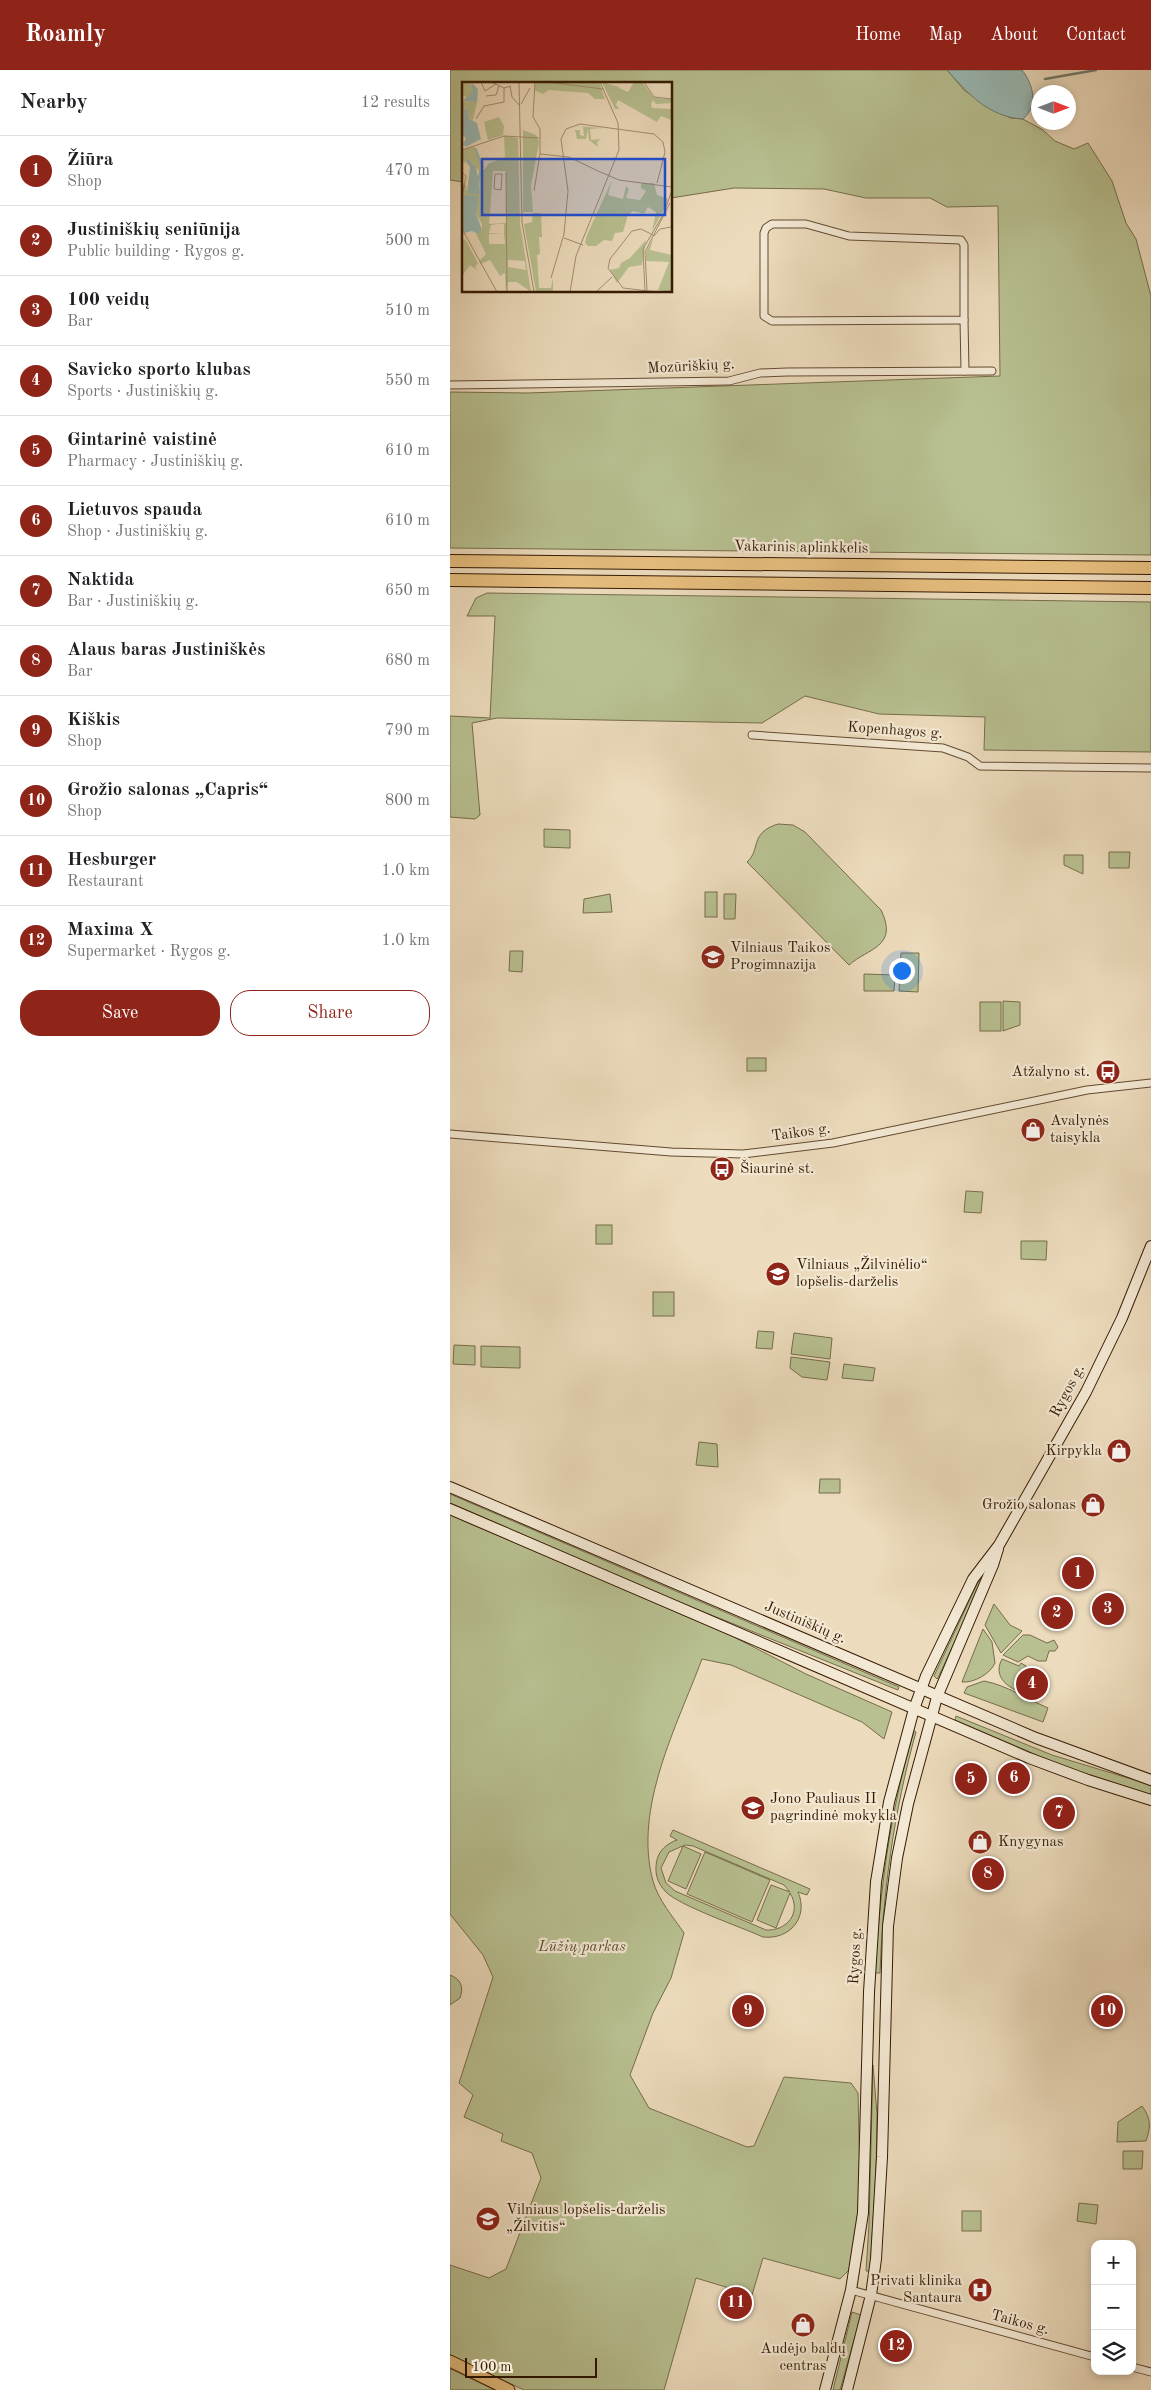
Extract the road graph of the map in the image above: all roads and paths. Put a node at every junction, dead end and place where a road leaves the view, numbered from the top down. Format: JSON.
{"nodes":[{"id":1,"x":964,"y":320,"type":"junction"},
{"id":2,"x":965,"y":371,"type":"junction"},
{"id":3,"x":992,"y":371,"type":"dead end"},
{"id":4,"x":450,"y":385,"type":"edge"},
{"id":5,"x":450,"y":561,"type":"edge"},
{"id":6,"x":1151,"y":568,"type":"edge"},
{"id":7,"x":450,"y":580,"type":"edge"},
{"id":8,"x":1151,"y":588,"type":"edge"},
{"id":9,"x":752,"y":735,"type":"dead end"},
{"id":10,"x":1151,"y":768,"type":"edge"},
{"id":11,"x":1151,"y":1083,"type":"edge"},
{"id":12,"x":450,"y":1134,"type":"edge"},
{"id":13,"x":1151,"y":1246,"type":"edge"},
{"id":14,"x":450,"y":1487,"type":"edge"},
{"id":15,"x":450,"y":1509,"type":"edge"},
{"id":16,"x":999,"y":1545,"type":"junction"},
{"id":17,"x":920,"y":1690,"type":"junction"},
{"id":18,"x":937,"y":1697,"type":"junction"},
{"id":19,"x":914,"y":1709,"type":"junction"},
{"id":20,"x":932,"y":1716,"type":"junction"},
{"id":21,"x":1151,"y":1780,"type":"edge"},
{"id":22,"x":1151,"y":1800,"type":"edge"},
{"id":23,"x":851,"y":2290,"type":"junction"},
{"id":24,"x":871,"y":2295,"type":"junction"},
{"id":25,"x":1091,"y":2356,"type":"edge"},
{"id":26,"x":450,"y":2362,"type":"edge"},
{"id":27,"x":1136,"y":2368,"type":"edge"},
{"id":28,"x":1151,"y":2372,"type":"edge"},
{"id":29,"x":508,"y":2390,"type":"edge"},
{"id":30,"x":825,"y":2390,"type":"edge"},
{"id":31,"x":846,"y":2390,"type":"edge"}],
"edges":[{"from":1,"to":1,"type":"street"},
{"from":1,"to":2,"type":"street"},
{"from":2,"to":3,"type":"street","name":"Mozūriškių g."},
{"from":2,"to":4,"type":"street","name":"Mozūriškių g."},
{"from":5,"to":6,"type":"highway","name":"Vakarinis aplinkkelis"},
{"from":7,"to":8,"type":"highway"},
{"from":9,"to":10,"type":"street","name":"Kopenhagos g."},
{"from":11,"to":12,"type":"street","name":"Taikos g."},
{"from":13,"to":16,"type":"main road","name":"Rygos g."},
{"from":14,"to":17,"type":"main road","name":"Justiniškių g."},
{"from":15,"to":19,"type":"main road"},
{"from":16,"to":17,"type":"main road","name":"Rygos g."},
{"from":16,"to":18,"type":"main road","name":"Rygos g."},
{"from":17,"to":18,"type":"main road","name":"Justiniškių g."},
{"from":17,"to":19,"type":"main road","name":"Rygos g."},
{"from":18,"to":20,"type":"main road","name":"Rygos g."},
{"from":18,"to":21,"type":"main road","name":"Justiniškių g."},
{"from":19,"to":20,"type":"main road"},
{"from":19,"to":23,"type":"main road","name":"Rygos g."},
{"from":20,"to":22,"type":"main road"},
{"from":20,"to":24,"type":"main road","name":"Rygos g."},
{"from":23,"to":24,"type":"street","name":"Taikos g."},
{"from":23,"to":30,"type":"main road","name":"Rygos g."},
{"from":24,"to":25,"type":"street","name":"Taikos g."},
{"from":24,"to":31,"type":"main road","name":"Rygos g."},
{"from":26,"to":29,"type":"main road"},
{"from":27,"to":28,"type":"street"}]}
